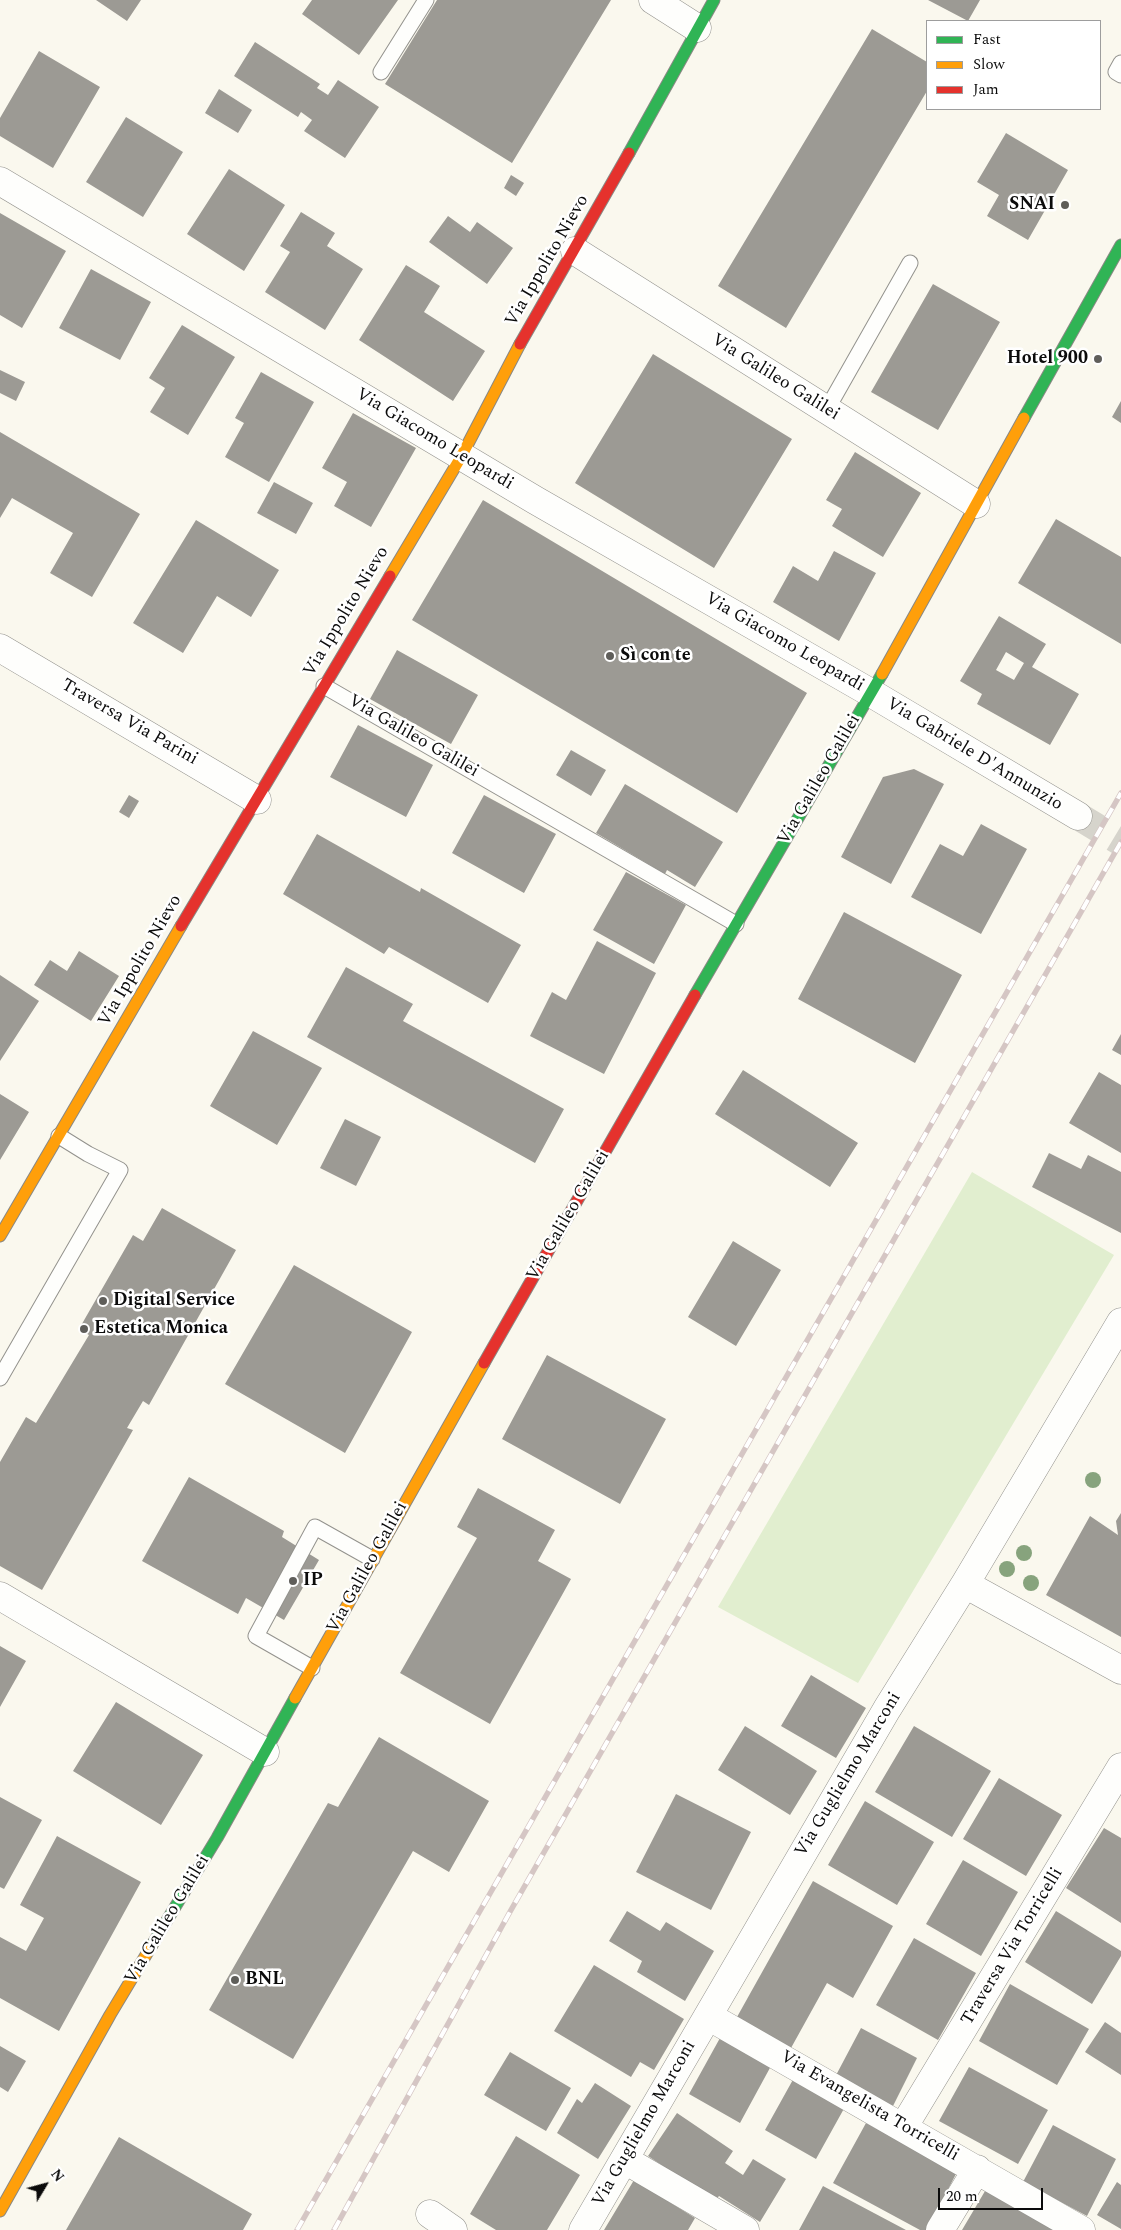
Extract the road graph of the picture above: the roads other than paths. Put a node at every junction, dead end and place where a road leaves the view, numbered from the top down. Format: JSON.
{"nodes":[{"id":1,"x":426,"y":0,"type":"edge"},
{"id":2,"x":653,"y":0,"type":"edge"},
{"id":3,"x":714,"y":0,"type":"edge"},
{"id":4,"x":698,"y":28,"type":"junction"},
{"id":5,"x":1121,"y":63,"type":"edge"},
{"id":6,"x":381,"y":72,"type":"dead end"},
{"id":7,"x":1121,"y":75,"type":"edge"},
{"id":8,"x":0,"y":180,"type":"edge"},
{"id":9,"x":1121,"y":245,"type":"edge"},
{"id":10,"x":574,"y":251,"type":"junction"},
{"id":11,"x":910,"y":263,"type":"dead end"},
{"id":12,"x":826,"y":411,"type":"junction"},
{"id":13,"x":461,"y":457,"type":"junction"},
{"id":14,"x":976,"y":504,"type":"junction"},
{"id":15,"x":0,"y":648,"type":"edge"},
{"id":16,"x":324,"y":686,"type":"junction"},
{"id":17,"x":871,"y":693,"type":"junction"},
{"id":18,"x":257,"y":800,"type":"junction"},
{"id":19,"x":1078,"y":816,"type":"tunnel mouth"},
{"id":20,"x":736,"y":924,"type":"junction"},
{"id":21,"x":60,"y":1136,"type":"junction"},
{"id":22,"x":0,"y":1236,"type":"edge"},
{"id":23,"x":1121,"y":1322,"type":"edge"},
{"id":24,"x":1111,"y":1362,"type":"edge"},
{"id":25,"x":0,"y":1378,"type":"edge"},
{"id":26,"x":372,"y":1559,"type":"junction"},
{"id":27,"x":965,"y":1584,"type":"junction"},
{"id":28,"x":0,"y":1596,"type":"edge"},
{"id":29,"x":312,"y":1668,"type":"junction"},
{"id":30,"x":1121,"y":1670,"type":"edge"},
{"id":31,"x":265,"y":1752,"type":"junction"},
{"id":32,"x":1121,"y":1767,"type":"edge"},
{"id":33,"x":708,"y":2016,"type":"junction"},
{"id":34,"x":904,"y":2126,"type":"junction"},
{"id":35,"x":626,"y":2160,"type":"junction"},
{"id":36,"x":978,"y":2169,"type":"junction"},
{"id":37,"x":0,"y":2211,"type":"edge"},
{"id":38,"x":430,"y":2214,"type":"dead end"},
{"id":39,"x":454,"y":2230,"type":"edge"},
{"id":40,"x":583,"y":2230,"type":"edge"},
{"id":41,"x":745,"y":2230,"type":"edge"},
{"id":42,"x":940,"y":2230,"type":"edge"},
{"id":43,"x":1081,"y":2230,"type":"edge"}],
"edges":[{"from":1,"to":6,"type":"lane"},
{"from":2,"to":4,"type":"street"},
{"from":3,"to":4,"type":"main road","name":"Via Ippolito Nievo"},
{"from":4,"to":10,"type":"main road","name":"Via Ippolito Nievo"},
{"from":5,"to":7,"type":"lane"},
{"from":8,"to":13,"type":"street","name":"Via Giacomo Leopardi"},
{"from":9,"to":14,"type":"main road","name":"Via Galileo Galilei"},
{"from":10,"to":12,"type":"street","name":"Via Galileo Galilei"},
{"from":10,"to":13,"type":"main road","name":"Via Ippolito Nievo"},
{"from":11,"to":12,"type":"lane"},
{"from":12,"to":14,"type":"street","name":"Via Galileo Galilei"},
{"from":13,"to":16,"type":"main road","name":"Via Ippolito Nievo"},
{"from":13,"to":17,"type":"street","name":"Via Giacomo Leopardi"},
{"from":14,"to":17,"type":"main road","name":"Via Galileo Galilei"},
{"from":15,"to":18,"type":"street","name":"Traversa Via Parini"},
{"from":16,"to":18,"type":"main road","name":"Via Ippolito Nievo"},
{"from":16,"to":20,"type":"lane","name":"Via Galileo Galilei"},
{"from":17,"to":19,"type":"street","name":"Via Gabriele D'Annunzio"},
{"from":17,"to":20,"type":"main road","name":"Via Galileo Galilei"},
{"from":18,"to":21,"type":"main road","name":"Via Ippolito Nievo"},
{"from":20,"to":26,"type":"main road","name":"Via Galileo Galilei"},
{"from":21,"to":22,"type":"main road","name":"Via Ippolito Nievo"},
{"from":21,"to":25,"type":"lane"},
{"from":23,"to":24,"type":"street","name":"Via Guglielmo Marconi"},
{"from":24,"to":27,"type":"street","name":"Via Guglielmo Marconi"},
{"from":26,"to":29,"type":"main road","name":"Via Galileo Galilei"},
{"from":26,"to":29,"type":"lane"},
{"from":27,"to":30,"type":"street"},
{"from":27,"to":33,"type":"street","name":"Via Guglielmo Marconi"},
{"from":28,"to":31,"type":"street"},
{"from":29,"to":31,"type":"main road","name":"Via Galileo Galilei"},
{"from":31,"to":37,"type":"main road","name":"Via Galileo Galilei"},
{"from":32,"to":34,"type":"street","name":"Traversa Via Torricelli"},
{"from":33,"to":34,"type":"street","name":"Via Evangelista Torricelli"},
{"from":33,"to":35,"type":"street","name":"Via Guglielmo Marconi"},
{"from":34,"to":36,"type":"street","name":"Via Evangelista Torricelli"},
{"from":35,"to":40,"type":"street","name":"Via Guglielmo Marconi"},
{"from":35,"to":41,"type":"street"},
{"from":36,"to":42,"type":"street"},
{"from":36,"to":43,"type":"street","name":"Via Evangelista Torricelli"},
{"from":38,"to":39,"type":"street"}]}
